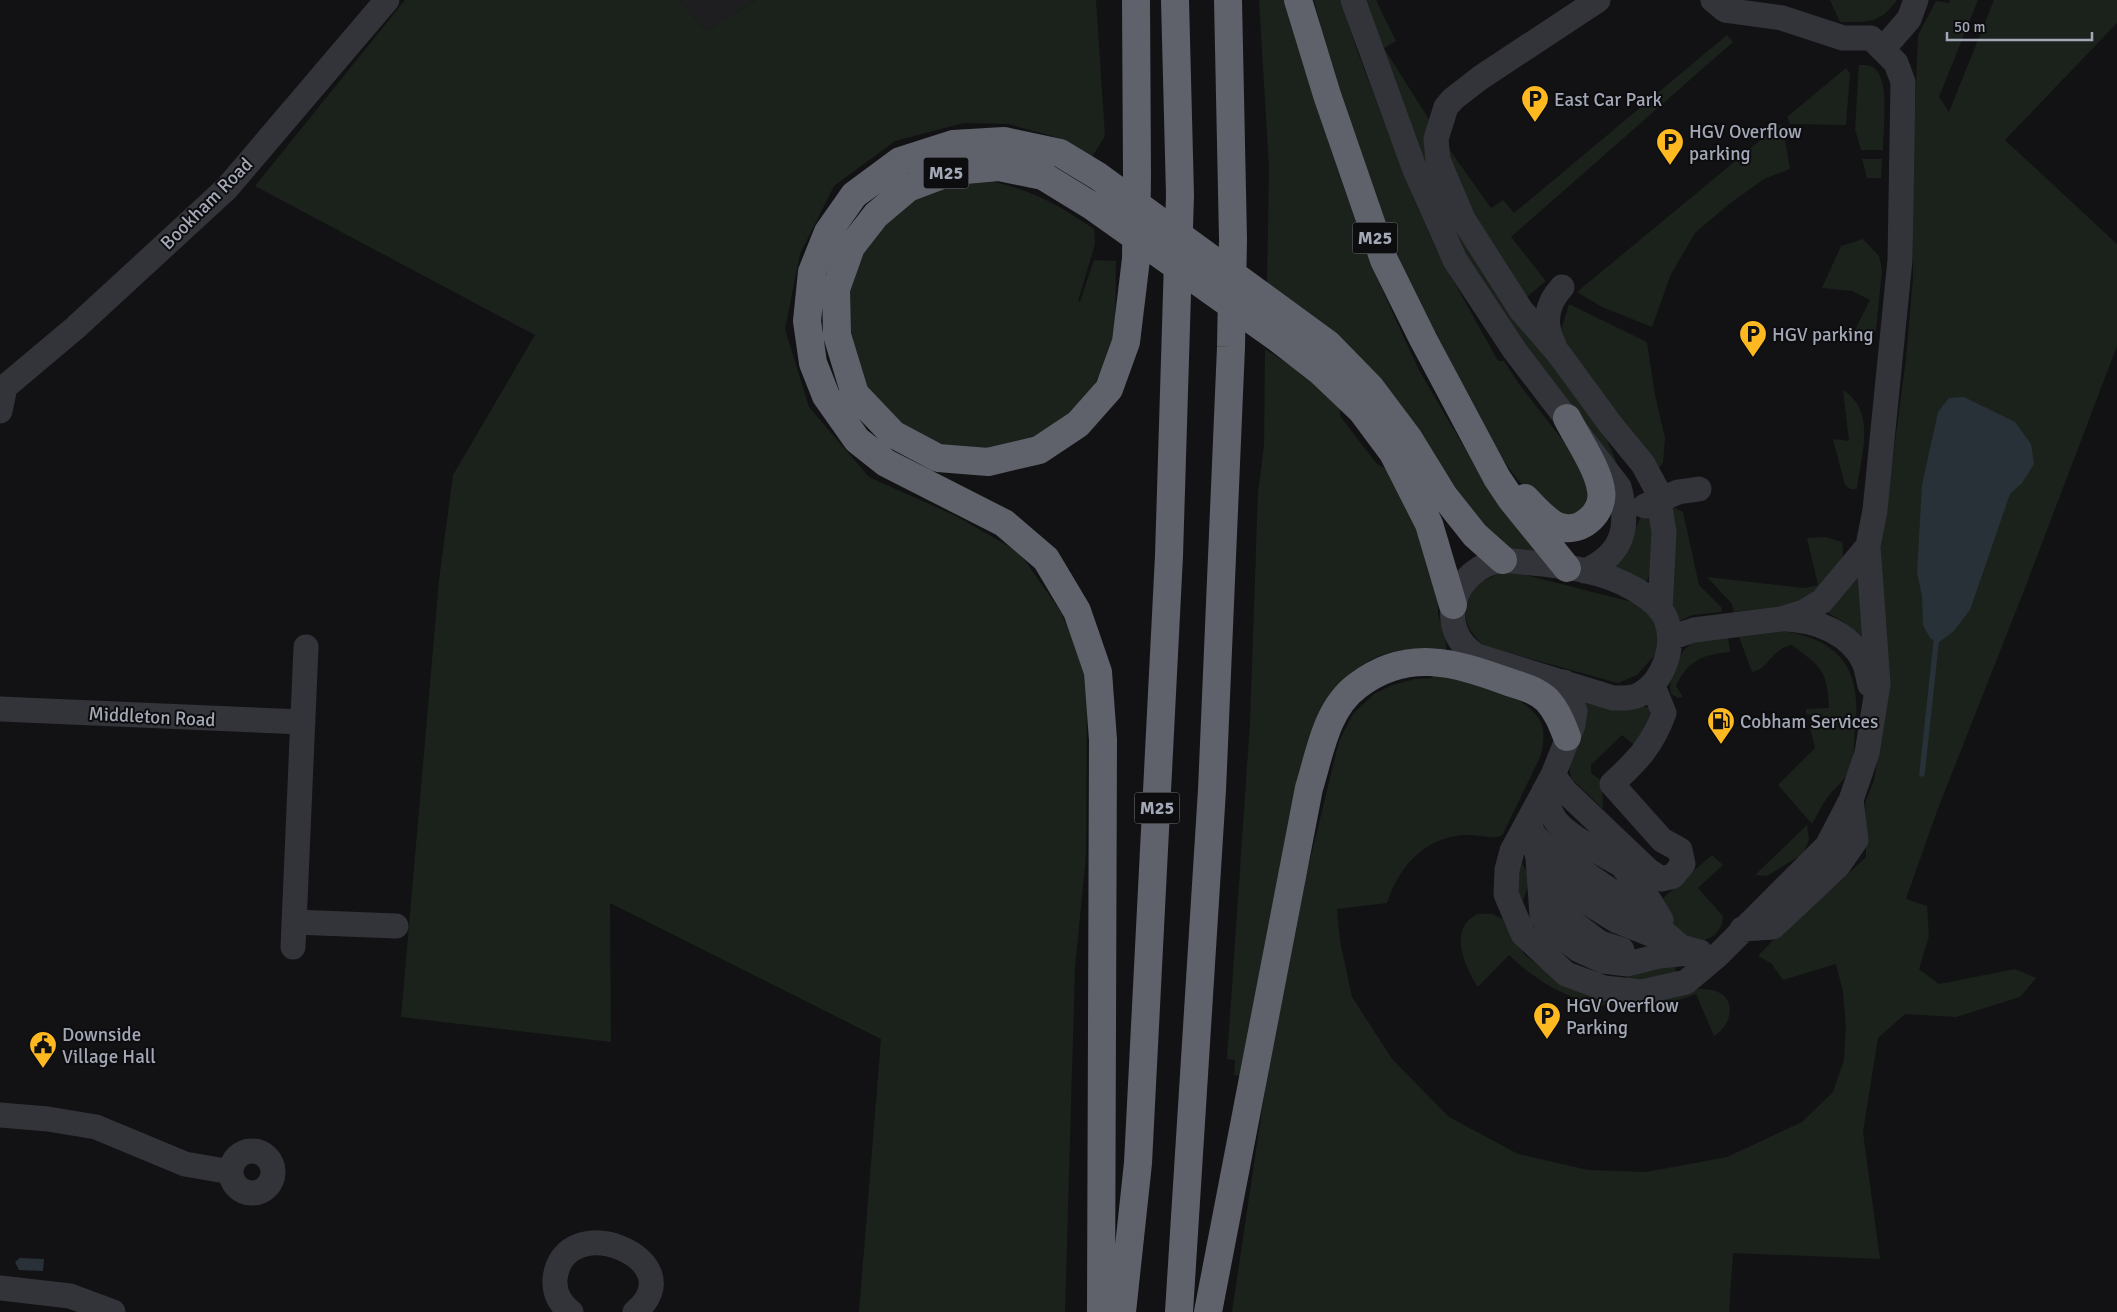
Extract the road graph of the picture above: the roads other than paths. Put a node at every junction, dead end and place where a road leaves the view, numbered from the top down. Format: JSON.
{"nodes":[{"id":1,"x":387,"y":0,"type":"edge"},
{"id":2,"x":1136,"y":0,"type":"edge"},
{"id":3,"x":1175,"y":0,"type":"edge"},
{"id":4,"x":1228,"y":0,"type":"edge"},
{"id":5,"x":1298,"y":0,"type":"edge"},
{"id":6,"x":1353,"y":0,"type":"edge"},
{"id":7,"x":1598,"y":0,"type":"edge"},
{"id":8,"x":1713,"y":0,"type":"edge"},
{"id":9,"x":1916,"y":0,"type":"edge"},
{"id":10,"x":1883,"y":49,"type":"junction"},
{"id":11,"x":1562,"y":287,"type":"dead end"},
{"id":12,"x":1559,"y":354,"type":"junction"},
{"id":13,"x":2,"y":396,"type":"edge"},
{"id":14,"x":1567,"y":418,"type":"junction"},
{"id":15,"x":1611,"y":426,"type":"junction"},
{"id":16,"x":1483,"y":449,"type":"junction"},
{"id":17,"x":1699,"y":489,"type":"dead end"},
{"id":18,"x":1660,"y":499,"type":"junction"},
{"id":19,"x":1624,"y":512,"type":"junction"},
{"id":20,"x":1868,"y":546,"type":"junction"},
{"id":21,"x":1503,"y":560,"type":"junction"},
{"id":22,"x":1576,"y":569,"type":"junction"},
{"id":23,"x":1452,"y":605,"type":"junction"},
{"id":24,"x":1660,"y":610,"type":"junction"},
{"id":25,"x":1781,"y":619,"type":"junction"},
{"id":26,"x":1670,"y":638,"type":"junction"},
{"id":27,"x":306,"y":647,"type":"dead end"},
{"id":28,"x":1564,"y":682,"type":"junction"},
{"id":29,"x":1653,"y":686,"type":"junction"},
{"id":30,"x":1874,"y":704,"type":"junction"},
{"id":31,"x":0,"y":709,"type":"edge"},
{"id":32,"x":303,"y":722,"type":"junction"},
{"id":33,"x":1567,"y":737,"type":"junction"},
{"id":34,"x":1549,"y":783,"type":"junction"},
{"id":35,"x":1540,"y":847,"type":"junction"},
{"id":36,"x":294,"y":922,"type":"junction"},
{"id":37,"x":396,"y":926,"type":"dead end"},
{"id":38,"x":293,"y":947,"type":"dead end"},
{"id":39,"x":1687,"y":951,"type":"junction"},
{"id":40,"x":0,"y":1115,"type":"edge"},
{"id":41,"x":231,"y":1172,"type":"dead end"},
{"id":42,"x":0,"y":1288,"type":"edge"},
{"id":43,"x":113,"y":1312,"type":"edge"},
{"id":44,"x":571,"y":1312,"type":"edge"},
{"id":45,"x":635,"y":1312,"type":"edge"},
{"id":46,"x":1101,"y":1312,"type":"edge"},
{"id":47,"x":1122,"y":1312,"type":"edge"},
{"id":48,"x":1178,"y":1312,"type":"edge"},
{"id":49,"x":1208,"y":1312,"type":"edge"}],
"edges":[{"from":1,"to":13,"type":"street","name":"Bookham Road"},
{"from":2,"to":23,"type":"highway","number":"M25"},
{"from":3,"to":47,"type":"highway","number":"M25"},
{"from":4,"to":48,"type":"highway"},
{"from":5,"to":16,"type":"highway","number":"M25"},
{"from":6,"to":14,"type":"street"},
{"from":7,"to":12,"type":"street"},
{"from":8,"to":10,"type":"street"},
{"from":9,"to":10,"type":"street"},
{"from":10,"to":20,"type":"street"},
{"from":11,"to":12,"type":"street"},
{"from":12,"to":15,"type":"street"},
{"from":14,"to":16,"type":"highway","number":"M25"},
{"from":14,"to":19,"type":"street"},
{"from":15,"to":18,"type":"street"},
{"from":15,"to":19,"type":"street"},
{"from":16,"to":22,"type":"highway","number":"M25"},
{"from":17,"to":18,"type":"street"},
{"from":18,"to":19,"type":"street"},
{"from":18,"to":24,"type":"street"},
{"from":19,"to":22,"type":"street"},
{"from":20,"to":25,"type":"street"},
{"from":20,"to":30,"type":"street"},
{"from":21,"to":22,"type":"street"},
{"from":21,"to":23,"type":"street"},
{"from":21,"to":46,"type":"highway","number":"M25"},
{"from":22,"to":24,"type":"street"},
{"from":23,"to":28,"type":"street"},
{"from":24,"to":26,"type":"street"},
{"from":25,"to":26,"type":"street"},
{"from":25,"to":30,"type":"street"},
{"from":26,"to":29,"type":"street"},
{"from":27,"to":32,"type":"street"},
{"from":28,"to":29,"type":"street"},
{"from":28,"to":33,"type":"street"},
{"from":29,"to":34,"type":"street"},
{"from":30,"to":39,"type":"street"},
{"from":31,"to":32,"type":"street","name":"Middleton Road"},
{"from":32,"to":36,"type":"street"},
{"from":33,"to":34,"type":"street"},
{"from":33,"to":49,"type":"highway"},
{"from":34,"to":35,"type":"street"},
{"from":34,"to":39,"type":"street"},
{"from":35,"to":39,"type":"street"},
{"from":35,"to":39,"type":"street"},
{"from":35,"to":39,"type":"street"},
{"from":35,"to":39,"type":"street"},
{"from":36,"to":37,"type":"street"},
{"from":36,"to":38,"type":"street"},
{"from":40,"to":41,"type":"street"},
{"from":42,"to":43,"type":"street"},
{"from":44,"to":45,"type":"street"}]}
